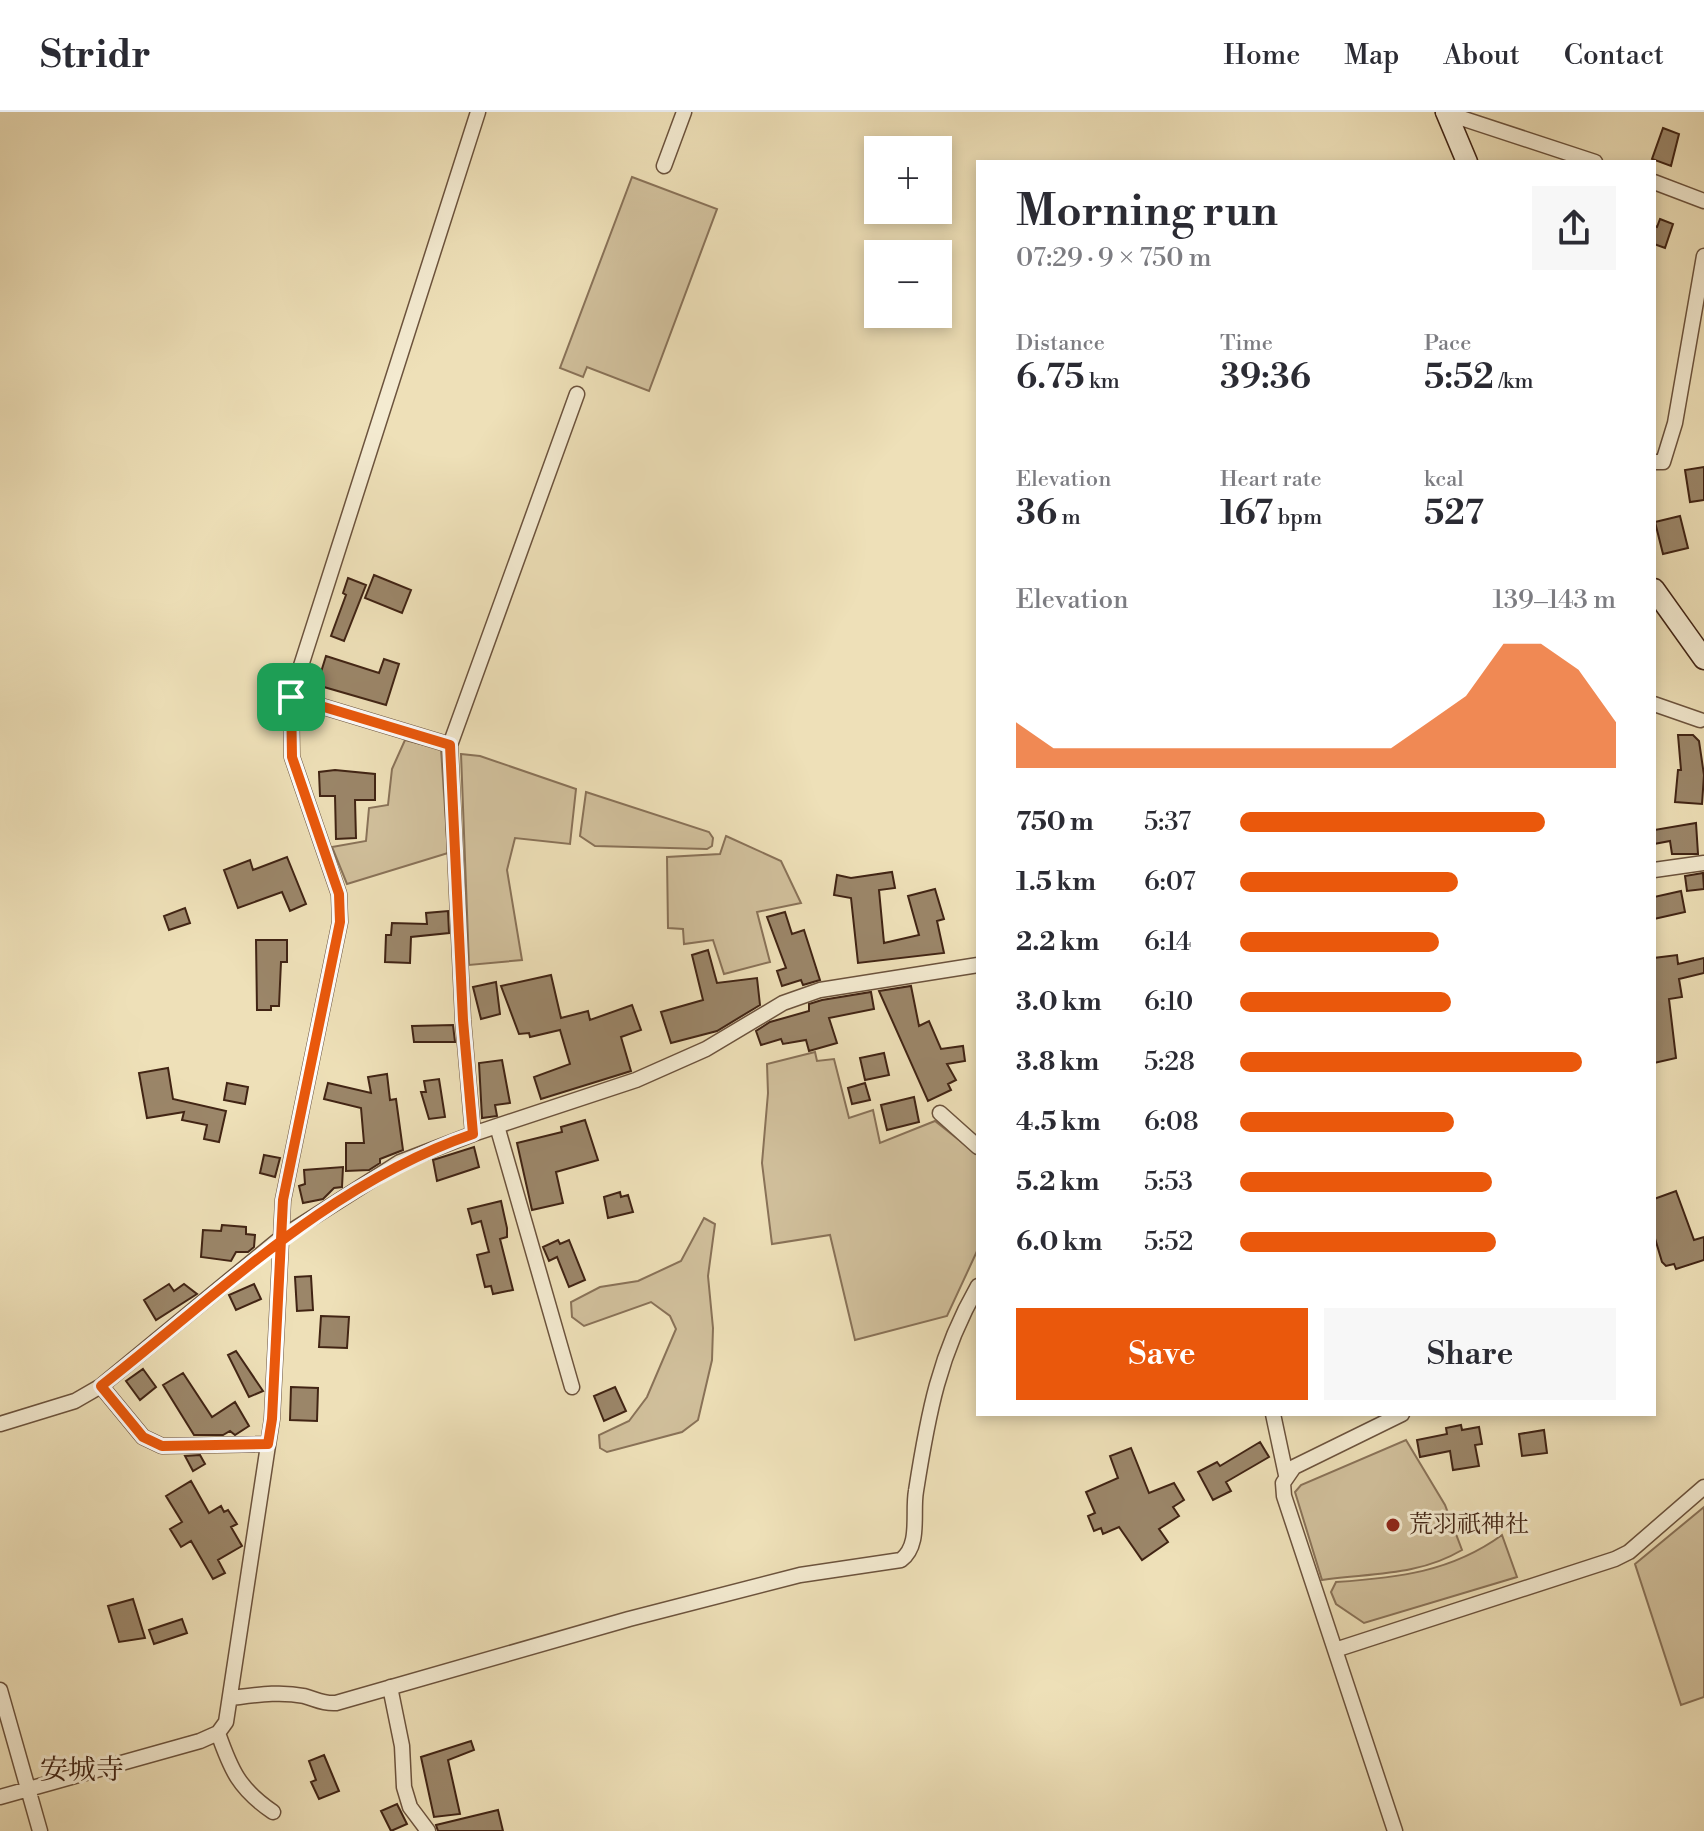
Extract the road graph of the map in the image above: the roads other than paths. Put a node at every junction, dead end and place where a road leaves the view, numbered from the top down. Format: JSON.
{"nodes":[{"id":1,"x":478,"y":112,"type":"edge"},
{"id":2,"x":684,"y":112,"type":"edge"},
{"id":3,"x":1445,"y":113,"type":"edge"},
{"id":4,"x":1466,"y":160,"type":"edge"},
{"id":5,"x":1589,"y":160,"type":"edge"},
{"id":6,"x":664,"y":166,"type":"dead end"},
{"id":7,"x":1656,"y":183,"type":"edge"},
{"id":8,"x":1704,"y":201,"type":"edge"},
{"id":9,"x":1704,"y":256,"type":"edge"},
{"id":10,"x":577,"y":394,"type":"dead end"},
{"id":11,"x":1656,"y":462,"type":"edge"},
{"id":12,"x":1656,"y":592,"type":"edge"},
{"id":13,"x":1704,"y":659,"type":"edge"},
{"id":14,"x":291,"y":697,"type":"junction"},
{"id":15,"x":1656,"y":705,"type":"edge"},
{"id":16,"x":1703,"y":721,"type":"edge"},
{"id":17,"x":450,"y":745,"type":"junction"},
{"id":18,"x":1704,"y":863,"type":"edge"},
{"id":19,"x":1656,"y":870,"type":"edge"},
{"id":20,"x":976,"y":965,"type":"edge"},
{"id":21,"x":940,"y":1113,"type":"dead end"},
{"id":22,"x":497,"y":1126,"type":"junction"},
{"id":23,"x":473,"y":1134,"type":"junction"},
{"id":24,"x":976,"y":1145,"type":"edge"},
{"id":25,"x":282,"y":1237,"type":"junction"},
{"id":26,"x":976,"y":1290,"type":"edge"},
{"id":27,"x":101,"y":1386,"type":"junction"},
{"id":28,"x":572,"y":1387,"type":"dead end"},
{"id":29,"x":1273,"y":1416,"type":"edge"},
{"id":30,"x":1398,"y":1416,"type":"edge"},
{"id":31,"x":0,"y":1424,"type":"edge"},
{"id":32,"x":268,"y":1444,"type":"junction"},
{"id":33,"x":1286,"y":1475,"type":"junction"},
{"id":34,"x":1704,"y":1487,"type":"edge"},
{"id":35,"x":1335,"y":1650,"type":"junction"},
{"id":36,"x":390,"y":1687,"type":"junction"},
{"id":37,"x":0,"y":1690,"type":"edge"},
{"id":38,"x":231,"y":1698,"type":"junction"},
{"id":39,"x":218,"y":1733,"type":"junction"},
{"id":40,"x":27,"y":1789,"type":"junction"},
{"id":41,"x":0,"y":1797,"type":"edge"},
{"id":42,"x":273,"y":1812,"type":"dead end"},
{"id":43,"x":40,"y":1831,"type":"edge"},
{"id":44,"x":428,"y":1831,"type":"edge"},
{"id":45,"x":1395,"y":1831,"type":"edge"}],
"edges":[{"from":1,"to":14,"type":"street"},
{"from":2,"to":6,"type":"street"},
{"from":3,"to":4,"type":"street"},
{"from":3,"to":5,"type":"street"},
{"from":7,"to":8,"type":"street"},
{"from":9,"to":11,"type":"street"},
{"from":10,"to":17,"type":"street"},
{"from":12,"to":13,"type":"street"},
{"from":14,"to":17,"type":"street"},
{"from":14,"to":25,"type":"street"},
{"from":15,"to":16,"type":"street"},
{"from":17,"to":23,"type":"street"},
{"from":18,"to":19,"type":"street"},
{"from":20,"to":22,"type":"street"},
{"from":21,"to":24,"type":"street"},
{"from":22,"to":23,"type":"street"},
{"from":22,"to":28,"type":"street"},
{"from":23,"to":25,"type":"street"},
{"from":25,"to":27,"type":"street"},
{"from":25,"to":32,"type":"street"},
{"from":26,"to":36,"type":"street"},
{"from":27,"to":31,"type":"street"},
{"from":27,"to":32,"type":"street"},
{"from":29,"to":33,"type":"street"},
{"from":30,"to":33,"type":"street"},
{"from":32,"to":38,"type":"street"},
{"from":33,"to":35,"type":"street"},
{"from":34,"to":35,"type":"street"},
{"from":35,"to":45,"type":"street"},
{"from":36,"to":38,"type":"street"},
{"from":36,"to":44,"type":"street"},
{"from":37,"to":40,"type":"street"},
{"from":38,"to":39,"type":"street"},
{"from":39,"to":40,"type":"street"},
{"from":39,"to":42,"type":"street"},
{"from":40,"to":41,"type":"street"},
{"from":40,"to":43,"type":"street"}]}
